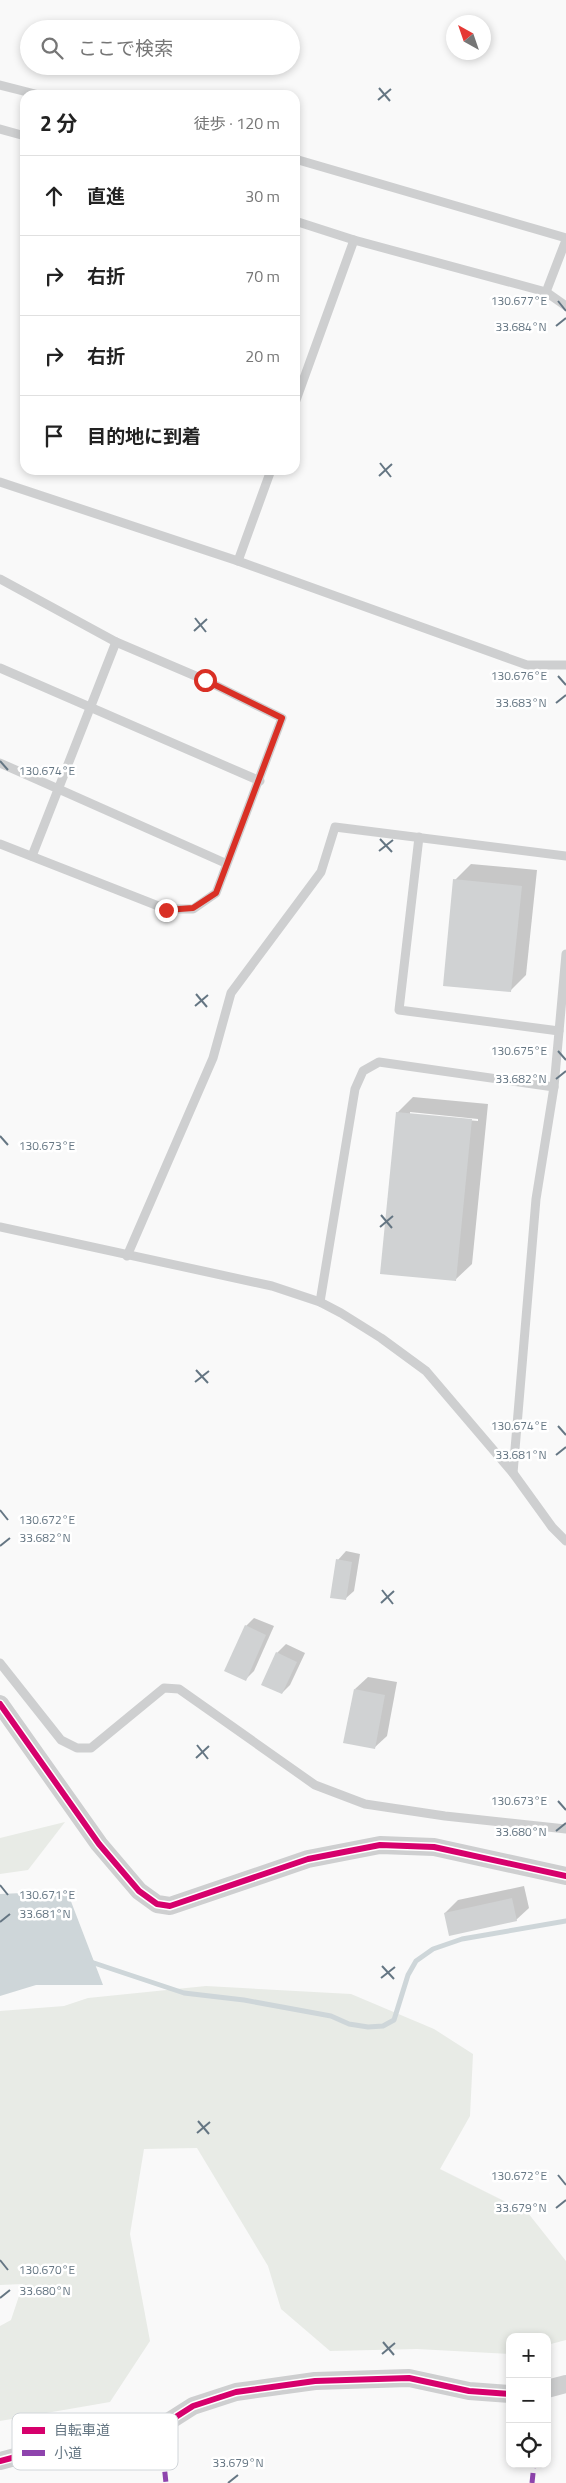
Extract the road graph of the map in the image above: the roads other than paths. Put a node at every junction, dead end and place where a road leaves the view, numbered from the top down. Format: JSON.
{"nodes":[{"id":1,"x":0,"y":86,"type":"edge"},
{"id":2,"x":20,"y":91,"type":"edge"},
{"id":3,"x":0,"y":128,"type":"edge"},
{"id":4,"x":20,"y":134,"type":"edge"},
{"id":5,"x":300,"y":160,"type":"edge"},
{"id":6,"x":300,"y":224,"type":"edge"},
{"id":7,"x":354,"y":240,"type":"junction"},
{"id":8,"x":566,"y":240,"type":"edge"},
{"id":9,"x":546,"y":292,"type":"junction"},
{"id":10,"x":566,"y":306,"type":"edge"},
{"id":11,"x":300,"y":389,"type":"edge"},
{"id":12,"x":269,"y":475,"type":"edge"},
{"id":13,"x":0,"y":482,"type":"edge"},
{"id":14,"x":238,"y":562,"type":"junction"},
{"id":15,"x":0,"y":579,"type":"edge"},
{"id":16,"x":116,"y":642,"type":"junction"},
{"id":17,"x":566,"y":665,"type":"edge"},
{"id":18,"x":0,"y":668,"type":"edge"},
{"id":19,"x":92,"y":706,"type":"junction"},
{"id":20,"x":0,"y":763,"type":"edge"},
{"id":21,"x":260,"y":781,"type":"junction"},
{"id":22,"x":59,"y":789,"type":"junction"},
{"id":23,"x":419,"y":837,"type":"junction"},
{"id":24,"x":0,"y":844,"type":"edge"},
{"id":25,"x":32,"y":856,"type":"junction"},
{"id":26,"x":566,"y":856,"type":"edge"},
{"id":27,"x":225,"y":864,"type":"junction"},
{"id":28,"x":566,"y":954,"type":"edge"},
{"id":29,"x":559,"y":1031,"type":"junction"},
{"id":30,"x":554,"y":1087,"type":"junction"},
{"id":31,"x":0,"y":1227,"type":"edge"},
{"id":32,"x":127,"y":1256,"type":"junction"},
{"id":33,"x":320,"y":1302,"type":"junction"},
{"id":34,"x":513,"y":1473,"type":"junction"},
{"id":35,"x":566,"y":1541,"type":"edge"},
{"id":36,"x":0,"y":1663,"type":"edge"},
{"id":37,"x":0,"y":1704,"type":"edge"},
{"id":38,"x":566,"y":1829,"type":"edge"},
{"id":39,"x":566,"y":1876,"type":"edge"},
{"id":40,"x":566,"y":2384,"type":"edge"},
{"id":41,"x":551,"y":2388,"type":"edge"},
{"id":42,"x":506,"y":2394,"type":"edge"},
{"id":43,"x":178,"y":2415,"type":"edge"}],
"edges":[{"from":1,"to":2,"type":"lane"},
{"from":3,"to":4,"type":"lane"},
{"from":5,"to":8,"type":"lane"},
{"from":6,"to":7,"type":"lane"},
{"from":7,"to":9,"type":"lane"},
{"from":7,"to":11,"type":"lane"},
{"from":8,"to":9,"type":"lane"},
{"from":9,"to":10,"type":"lane"},
{"from":12,"to":14,"type":"lane"},
{"from":13,"to":14,"type":"lane"},
{"from":14,"to":17,"type":"lane"},
{"from":15,"to":16,"type":"lane"},
{"from":16,"to":19,"type":"lane"},
{"from":16,"to":21,"type":"lane"},
{"from":18,"to":19,"type":"lane"},
{"from":19,"to":21,"type":"lane"},
{"from":19,"to":22,"type":"lane"},
{"from":20,"to":22,"type":"lane"},
{"from":21,"to":27,"type":"lane"},
{"from":22,"to":25,"type":"lane"},
{"from":22,"to":27,"type":"lane"},
{"from":23,"to":26,"type":"lane"},
{"from":23,"to":29,"type":"lane"},
{"from":23,"to":32,"type":"lane"},
{"from":24,"to":25,"type":"lane"},
{"from":25,"to":27,"type":"lane"},
{"from":28,"to":29,"type":"lane"},
{"from":29,"to":30,"type":"lane"},
{"from":30,"to":33,"type":"lane"},
{"from":30,"to":34,"type":"lane"},
{"from":31,"to":32,"type":"lane"},
{"from":32,"to":33,"type":"lane"},
{"from":33,"to":34,"type":"lane"},
{"from":34,"to":35,"type":"lane"},
{"from":36,"to":38,"type":"lane"},
{"from":37,"to":39,"type":"street"},
{"from":40,"to":41,"type":"street"},
{"from":42,"to":43,"type":"street"}]}
